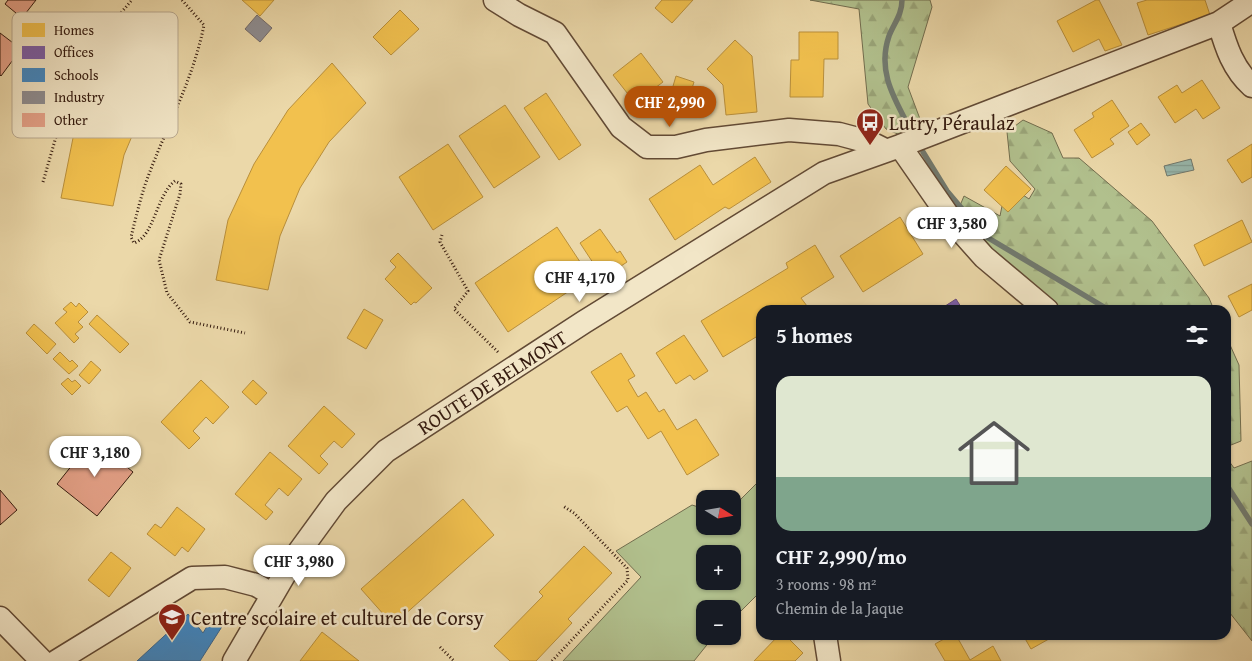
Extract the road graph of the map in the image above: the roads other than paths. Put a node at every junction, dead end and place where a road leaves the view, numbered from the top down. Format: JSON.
{"nodes":[{"id":1,"x":495,"y":0,"type":"edge"},
{"id":2,"x":1252,"y":1,"type":"edge"},
{"id":3,"x":1219,"y":23,"type":"junction"},
{"id":4,"x":1252,"y":86,"type":"edge"},
{"id":5,"x":893,"y":148,"type":"junction"},
{"id":6,"x":1041,"y":305,"type":"edge"},
{"id":7,"x":272,"y":594,"type":"junction"},
{"id":8,"x":0,"y":618,"type":"edge"},
{"id":9,"x":826,"y":640,"type":"edge"},
{"id":10,"x":42,"y":661,"type":"edge"},
{"id":11,"x":57,"y":661,"type":"edge"},
{"id":12,"x":234,"y":661,"type":"edge"},
{"id":13,"x":829,"y":661,"type":"edge"}],
"edges":[{"from":1,"to":5,"type":"street"},
{"from":2,"to":3,"type":"street","name":"ROUTE DE BELMONT"},
{"from":3,"to":4,"type":"street"},
{"from":3,"to":5,"type":"street","name":"ROUTE DE BELMONT"},
{"from":5,"to":6,"type":"street"},
{"from":5,"to":7,"type":"street","name":"ROUTE DE BELMONT"},
{"from":7,"to":11,"type":"street"},
{"from":7,"to":12,"type":"street","name":"ROUTE DE BELMONT"},
{"from":8,"to":10,"type":"street"},
{"from":9,"to":13,"type":"street"}]}
